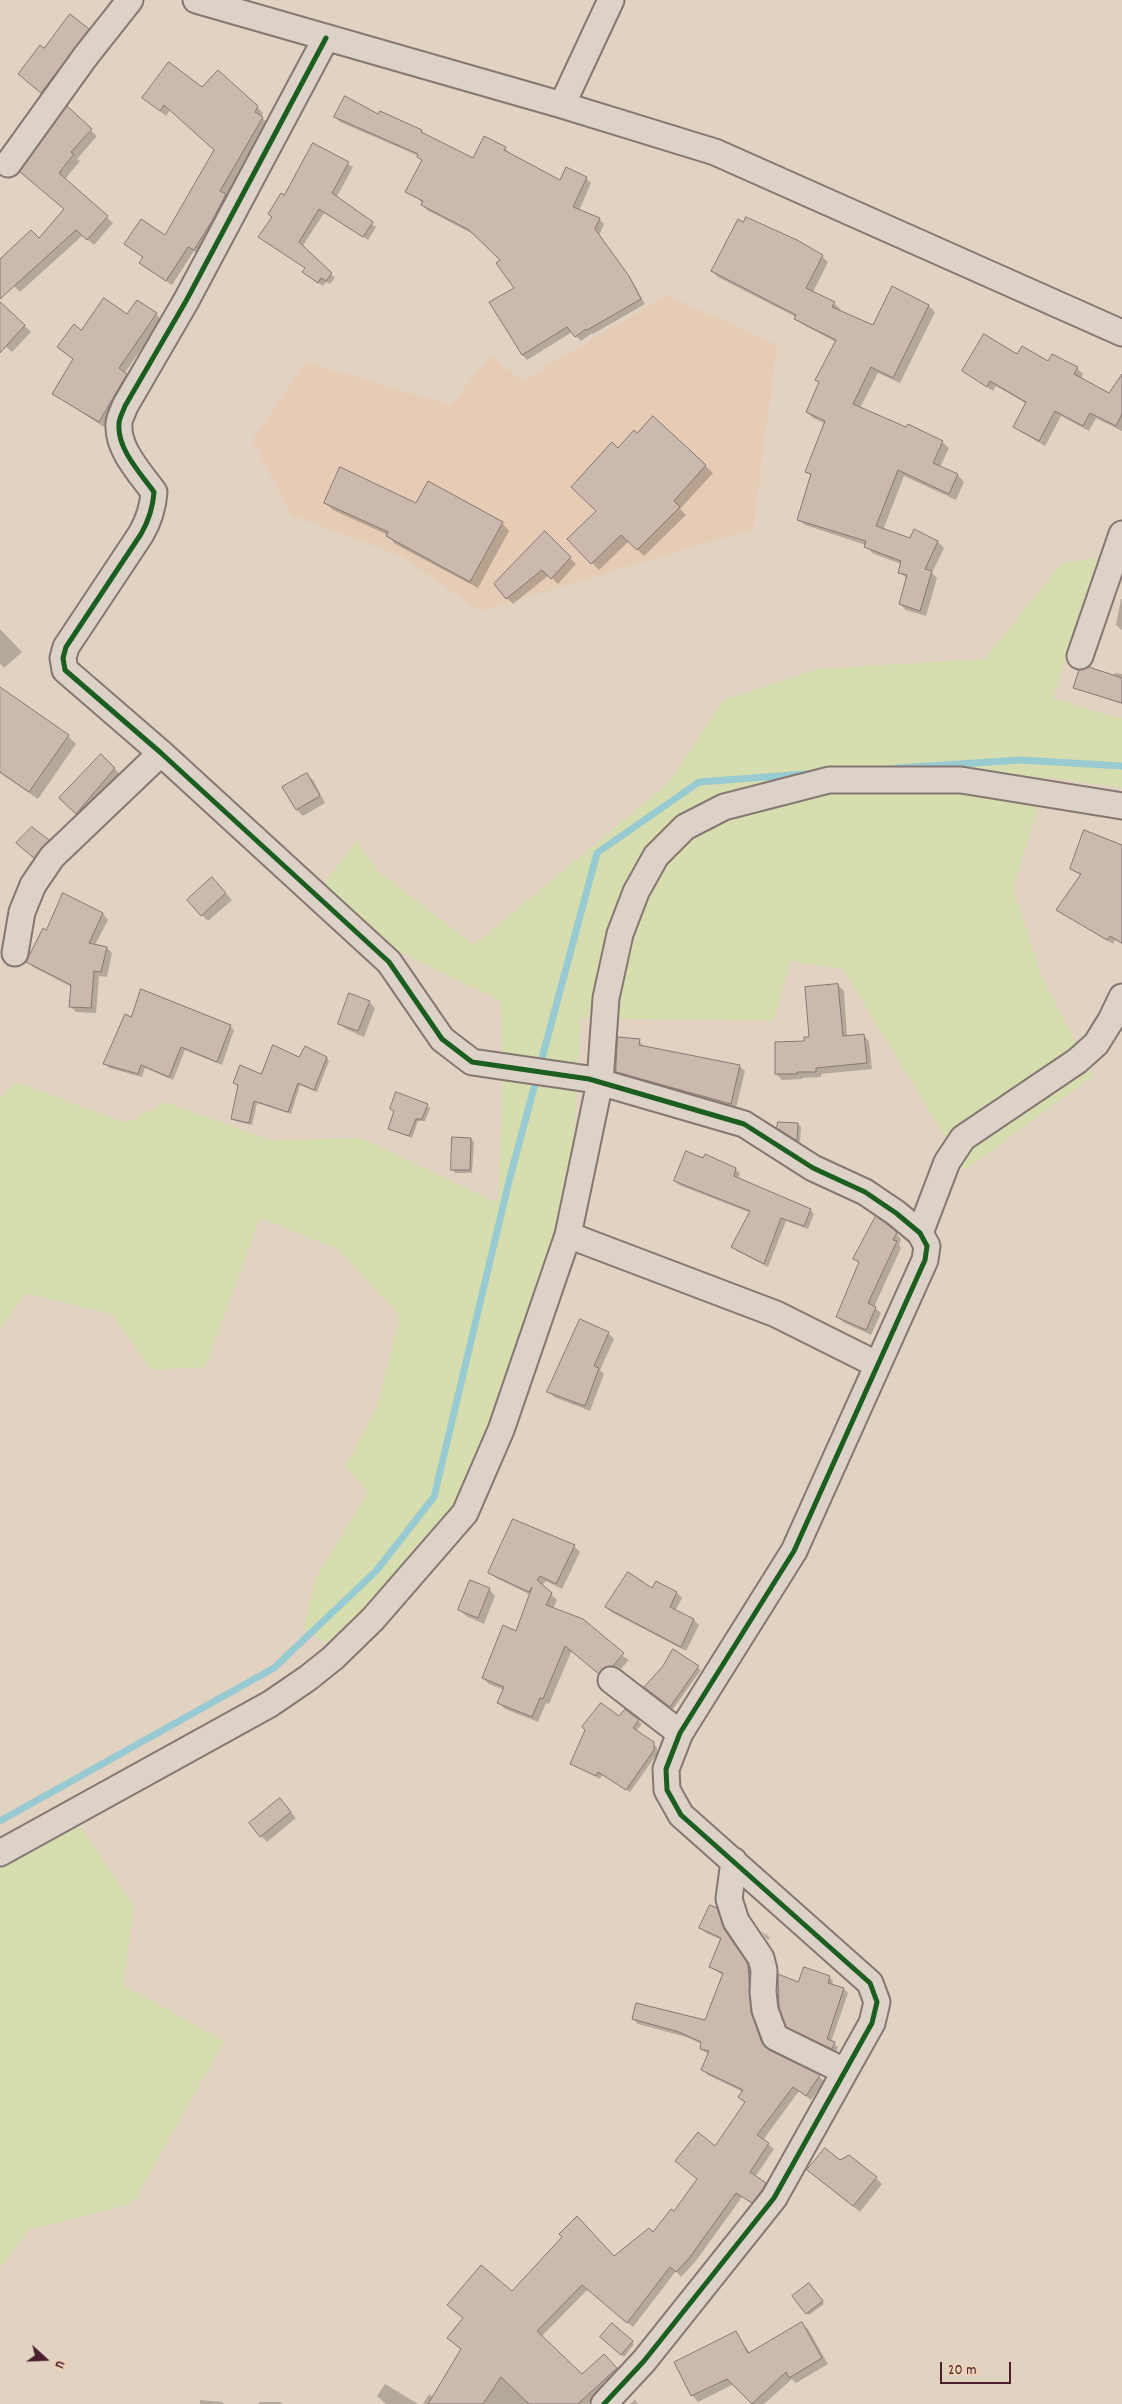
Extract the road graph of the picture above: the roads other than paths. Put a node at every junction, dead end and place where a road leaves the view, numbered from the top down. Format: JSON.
{"nodes":[{"id":1,"x":130,"y":0,"type":"edge"},
{"id":2,"x":196,"y":0,"type":"edge"},
{"id":3,"x":611,"y":0,"type":"edge"},
{"id":4,"x":326,"y":38,"type":"junction"},
{"id":5,"x":562,"y":104,"type":"junction"},
{"id":6,"x":8,"y":164,"type":"dead end"},
{"id":7,"x":1122,"y":333,"type":"edge"},
{"id":8,"x":1122,"y":534,"type":"edge"},
{"id":9,"x":1080,"y":656,"type":"dead end"},
{"id":10,"x":161,"y":754,"type":"junction"},
{"id":11,"x":1122,"y":806,"type":"edge"},
{"id":12,"x":15,"y":953,"type":"dead end"},
{"id":13,"x":1122,"y":997,"type":"edge"},
{"id":14,"x":595,"y":1080,"type":"junction"},
{"id":15,"x":920,"y":1233,"type":"junction"},
{"id":16,"x":568,"y":1235,"type":"junction"},
{"id":17,"x":878,"y":1366,"type":"junction"},
{"id":18,"x":611,"y":1680,"type":"dead end"},
{"id":19,"x":680,"y":1733,"type":"junction"},
{"id":20,"x":0,"y":1854,"type":"edge"},
{"id":21,"x":734,"y":1861,"type":"junction"},
{"id":22,"x":844,"y":2071,"type":"junction"},
{"id":23,"x":604,"y":2404,"type":"edge"}],
"edges":[{"from":1,"to":6,"type":"street"},
{"from":2,"to":4,"type":"street"},
{"from":3,"to":5,"type":"street"},
{"from":4,"to":5,"type":"street"},
{"from":4,"to":10,"type":"street"},
{"from":5,"to":7,"type":"street"},
{"from":8,"to":9,"type":"street"},
{"from":10,"to":12,"type":"street"},
{"from":10,"to":14,"type":"street"},
{"from":11,"to":14,"type":"street"},
{"from":13,"to":15,"type":"street"},
{"from":14,"to":15,"type":"street"},
{"from":14,"to":16,"type":"street"},
{"from":15,"to":17,"type":"street"},
{"from":16,"to":17,"type":"street"},
{"from":16,"to":20,"type":"street"},
{"from":17,"to":19,"type":"street"},
{"from":18,"to":19,"type":"street"},
{"from":19,"to":21,"type":"street"},
{"from":21,"to":22,"type":"street"},
{"from":21,"to":22,"type":"street"},
{"from":22,"to":23,"type":"street"}]}
